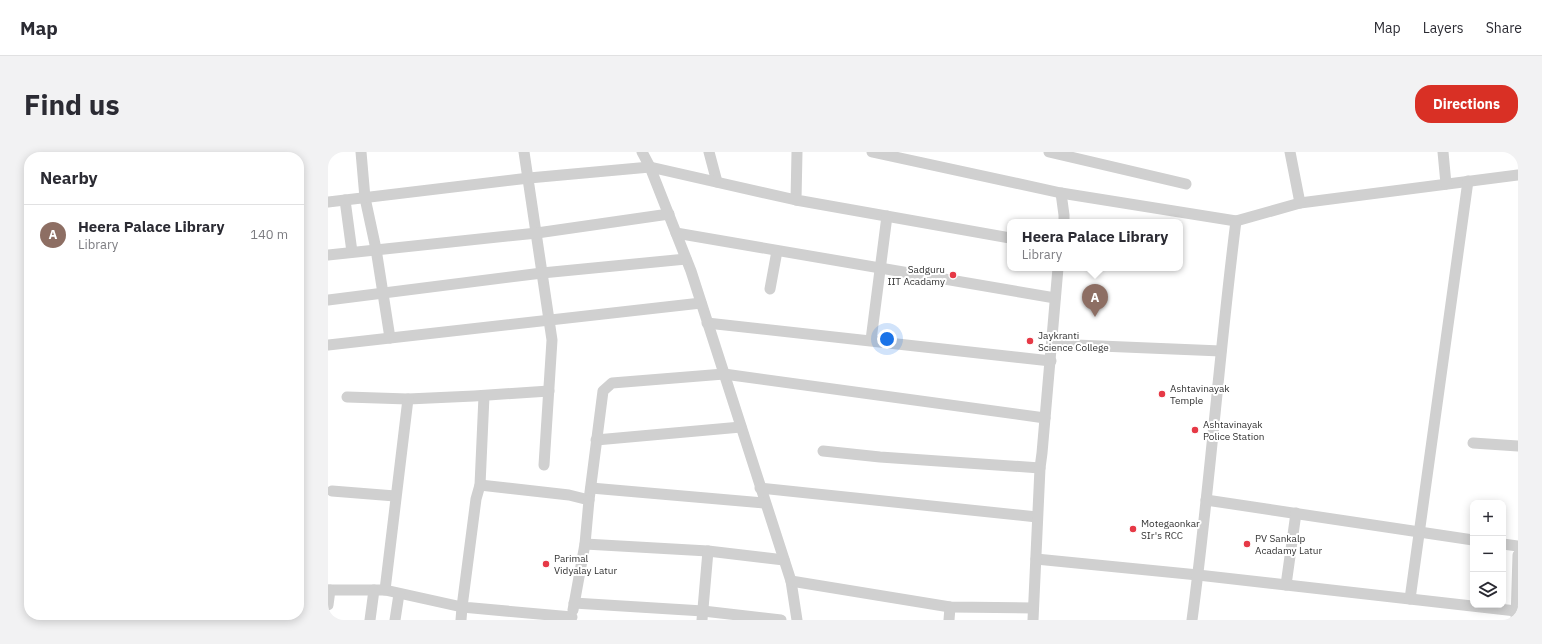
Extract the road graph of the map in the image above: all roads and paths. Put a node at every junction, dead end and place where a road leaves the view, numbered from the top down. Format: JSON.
{"nodes":[{"id":1,"x":361,"y":152,"type":"edge"},
{"id":2,"x":524,"y":152,"type":"edge"},
{"id":3,"x":642,"y":152,"type":"edge"},
{"id":4,"x":709,"y":152,"type":"edge"},
{"id":5,"x":797,"y":152,"type":"edge"},
{"id":6,"x":872,"y":152,"type":"edge"},
{"id":7,"x":1049,"y":152,"type":"edge"},
{"id":8,"x":1290,"y":152,"type":"edge"},
{"id":9,"x":1442,"y":152,"type":"edge"},
{"id":10,"x":650,"y":167,"type":"junction"},
{"id":11,"x":1518,"y":176,"type":"edge"},
{"id":12,"x":529,"y":178,"type":"junction"},
{"id":13,"x":1468,"y":181,"type":"junction"},
{"id":14,"x":717,"y":182,"type":"junction"},
{"id":15,"x":1186,"y":184,"type":"dead end"},
{"id":16,"x":1446,"y":184,"type":"junction"},
{"id":17,"x":1061,"y":193,"type":"junction"},
{"id":18,"x":365,"y":198,"type":"junction"},
{"id":19,"x":345,"y":200,"type":"junction"},
{"id":20,"x":796,"y":200,"type":"junction"},
{"id":21,"x":328,"y":202,"type":"edge"},
{"id":22,"x":1300,"y":203,"type":"junction"},
{"id":23,"x":669,"y":214,"type":"junction"},
{"id":24,"x":887,"y":216,"type":"junction"},
{"id":25,"x":1064,"y":219,"type":"edge"},
{"id":26,"x":1236,"y":221,"type":"junction"},
{"id":27,"x":537,"y":233,"type":"junction"},
{"id":28,"x":676,"y":233,"type":"junction"},
{"id":29,"x":1007,"y":237,"type":"edge"},
{"id":30,"x":376,"y":249,"type":"junction"},
{"id":31,"x":777,"y":251,"type":"junction"},
{"id":32,"x":352,"y":252,"type":"junction"},
{"id":33,"x":328,"y":255,"type":"edge"},
{"id":34,"x":686,"y":259,"type":"junction"},
{"id":35,"x":880,"y":268,"type":"junction"},
{"id":36,"x":1058,"y":271,"type":"edge"},
{"id":37,"x":542,"y":273,"type":"junction"},
{"id":38,"x":770,"y":289,"type":"dead end"},
{"id":39,"x":384,"y":293,"type":"junction"},
{"id":40,"x":1055,"y":298,"type":"junction"},
{"id":41,"x":328,"y":300,"type":"edge"},
{"id":42,"x":701,"y":303,"type":"junction"},
{"id":43,"x":549,"y":320,"type":"junction"},
{"id":44,"x":707,"y":323,"type":"junction"},
{"id":45,"x":390,"y":338,"type":"junction"},
{"id":46,"x":871,"y":340,"type":"junction"},
{"id":47,"x":1052,"y":344,"type":"junction"},
{"id":48,"x":328,"y":345,"type":"edge"},
{"id":49,"x":1221,"y":351,"type":"junction"},
{"id":50,"x":1051,"y":361,"type":"junction"},
{"id":51,"x":724,"y":374,"type":"junction"},
{"id":52,"x":548,"y":391,"type":"junction"},
{"id":53,"x":484,"y":396,"type":"junction"},
{"id":54,"x":346,"y":397,"type":"dead end"},
{"id":55,"x":408,"y":399,"type":"junction"},
{"id":56,"x":1045,"y":418,"type":"junction"},
{"id":57,"x":740,"y":427,"type":"junction"},
{"id":58,"x":596,"y":440,"type":"junction"},
{"id":59,"x":1473,"y":443,"type":"dead end"},
{"id":60,"x":1518,"y":446,"type":"edge"},
{"id":61,"x":823,"y":451,"type":"dead end"},
{"id":62,"x":544,"y":465,"type":"dead end"},
{"id":63,"x":1040,"y":468,"type":"junction"},
{"id":64,"x":480,"y":485,"type":"junction"},
{"id":65,"x":591,"y":488,"type":"junction"},
{"id":66,"x":760,"y":488,"type":"junction"},
{"id":67,"x":332,"y":491,"type":"dead end"},
{"id":68,"x":395,"y":496,"type":"junction"},
{"id":69,"x":589,"y":500,"type":"junction"},
{"id":70,"x":1206,"y":500,"type":"junction"},
{"id":71,"x":765,"y":503,"type":"junction"},
{"id":72,"x":1296,"y":513,"type":"junction"},
{"id":73,"x":1037,"y":517,"type":"junction"},
{"id":74,"x":1419,"y":532,"type":"junction"},
{"id":75,"x":1470,"y":540,"type":"edge"},
{"id":76,"x":585,"y":544,"type":"junction"},
{"id":77,"x":1506,"y":544,"type":"edge"},
{"id":78,"x":1518,"y":546,"type":"edge"},
{"id":79,"x":708,"y":551,"type":"junction"},
{"id":80,"x":1518,"y":555,"type":"edge"},
{"id":81,"x":1036,"y":559,"type":"junction"},
{"id":82,"x":784,"y":560,"type":"junction"},
{"id":83,"x":1198,"y":575,"type":"junction"},
{"id":84,"x":791,"y":581,"type":"junction"},
{"id":85,"x":1286,"y":585,"type":"junction"},
{"id":86,"x":329,"y":590,"type":"edge"},
{"id":87,"x":380,"y":590,"type":"junction"},
{"id":88,"x":400,"y":594,"type":"junction"},
{"id":89,"x":1410,"y":599,"type":"junction"},
{"id":90,"x":574,"y":602,"type":"junction"},
{"id":91,"x":328,"y":605,"type":"edge"},
{"id":92,"x":462,"y":607,"type":"junction"},
{"id":93,"x":950,"y":607,"type":"junction"},
{"id":94,"x":1033,"y":608,"type":"junction"},
{"id":95,"x":1516,"y":615,"type":"edge"},
{"id":96,"x":702,"y":616,"type":"edge"},
{"id":97,"x":572,"y":619,"type":"edge"},
{"id":98,"x":370,"y":620,"type":"edge"},
{"id":99,"x":395,"y":620,"type":"edge"},
{"id":100,"x":461,"y":620,"type":"edge"},
{"id":101,"x":781,"y":620,"type":"edge"},
{"id":102,"x":797,"y":620,"type":"edge"},
{"id":103,"x":949,"y":620,"type":"edge"},
{"id":104,"x":1033,"y":620,"type":"edge"},
{"id":105,"x":1192,"y":620,"type":"edge"}],
"edges":[{"from":1,"to":18,"type":"street"},
{"from":2,"to":12,"type":"street"},
{"from":3,"to":10,"type":"street"},
{"from":4,"to":14,"type":"street"},
{"from":5,"to":20,"type":"street"},
{"from":6,"to":17,"type":"street"},
{"from":7,"to":15,"type":"street"},
{"from":8,"to":22,"type":"street"},
{"from":9,"to":16,"type":"street"},
{"from":10,"to":12,"type":"street"},
{"from":10,"to":14,"type":"street"},
{"from":10,"to":23,"type":"street"},
{"from":11,"to":13,"type":"street"},
{"from":12,"to":18,"type":"street"},
{"from":12,"to":27,"type":"street"},
{"from":13,"to":16,"type":"street"},
{"from":13,"to":74,"type":"street"},
{"from":14,"to":20,"type":"street"},
{"from":16,"to":22,"type":"street"},
{"from":17,"to":25,"type":"street"},
{"from":17,"to":26,"type":"street"},
{"from":18,"to":19,"type":"street"},
{"from":18,"to":30,"type":"street"},
{"from":19,"to":21,"type":"street"},
{"from":19,"to":32,"type":"street"},
{"from":20,"to":24,"type":"street"},
{"from":22,"to":26,"type":"street"},
{"from":23,"to":27,"type":"street"},
{"from":23,"to":28,"type":"street"},
{"from":24,"to":29,"type":"street"},
{"from":24,"to":35,"type":"street"},
{"from":26,"to":49,"type":"street"},
{"from":27,"to":30,"type":"street"},
{"from":27,"to":37,"type":"street"},
{"from":28,"to":31,"type":"street"},
{"from":28,"to":34,"type":"street"},
{"from":30,"to":32,"type":"street"},
{"from":30,"to":39,"type":"street"},
{"from":31,"to":35,"type":"street"},
{"from":31,"to":38,"type":"street"},
{"from":32,"to":33,"type":"street"},
{"from":34,"to":37,"type":"street"},
{"from":34,"to":42,"type":"street"},
{"from":35,"to":40,"type":"street"},
{"from":35,"to":46,"type":"street"},
{"from":36,"to":40,"type":"street"},
{"from":37,"to":39,"type":"street"},
{"from":37,"to":43,"type":"street"},
{"from":39,"to":41,"type":"street"},
{"from":39,"to":45,"type":"street"},
{"from":40,"to":47,"type":"street"},
{"from":42,"to":43,"type":"street"},
{"from":42,"to":44,"type":"street"},
{"from":43,"to":45,"type":"street"},
{"from":43,"to":52,"type":"street"},
{"from":44,"to":46,"type":"street"},
{"from":44,"to":51,"type":"street"},
{"from":45,"to":48,"type":"street"},
{"from":46,"to":50,"type":"street"},
{"from":47,"to":49,"type":"street"},
{"from":47,"to":50,"type":"street"},
{"from":49,"to":70,"type":"street"},
{"from":50,"to":56,"type":"street"},
{"from":51,"to":56,"type":"street"},
{"from":51,"to":57,"type":"street"},
{"from":51,"to":58,"type":"street"},
{"from":52,"to":53,"type":"street"},
{"from":52,"to":62,"type":"street"},
{"from":53,"to":55,"type":"street"},
{"from":53,"to":64,"type":"street"},
{"from":54,"to":55,"type":"street"},
{"from":55,"to":68,"type":"street"},
{"from":56,"to":63,"type":"street"},
{"from":57,"to":58,"type":"street"},
{"from":57,"to":66,"type":"street"},
{"from":58,"to":65,"type":"street"},
{"from":59,"to":60,"type":"street"},
{"from":61,"to":63,"type":"street"},
{"from":63,"to":73,"type":"street"},
{"from":64,"to":69,"type":"street"},
{"from":64,"to":92,"type":"street"},
{"from":65,"to":69,"type":"street"},
{"from":65,"to":71,"type":"street"},
{"from":66,"to":71,"type":"street"},
{"from":66,"to":73,"type":"street"},
{"from":67,"to":68,"type":"street"},
{"from":68,"to":87,"type":"street"},
{"from":69,"to":76,"type":"street"},
{"from":70,"to":72,"type":"street"},
{"from":70,"to":83,"type":"street"},
{"from":71,"to":82,"type":"street"},
{"from":72,"to":74,"type":"street"},
{"from":72,"to":85,"type":"street"},
{"from":73,"to":81,"type":"street"},
{"from":74,"to":75,"type":"street"},
{"from":74,"to":89,"type":"street"},
{"from":76,"to":79,"type":"street"},
{"from":76,"to":90,"type":"street"},
{"from":77,"to":78,"type":"street"},
{"from":79,"to":82,"type":"street"},
{"from":79,"to":96,"type":"street"},
{"from":80,"to":95,"type":"street"},
{"from":81,"to":83,"type":"street"},
{"from":81,"to":94,"type":"street"},
{"from":82,"to":84,"type":"street"},
{"from":83,"to":85,"type":"street"},
{"from":83,"to":105,"type":"street"},
{"from":84,"to":93,"type":"street"},
{"from":84,"to":102,"type":"street"},
{"from":85,"to":89,"type":"street"},
{"from":86,"to":87,"type":"street"},
{"from":86,"to":91,"type":"street"},
{"from":87,"to":88,"type":"street"},
{"from":87,"to":98,"type":"street"},
{"from":88,"to":92,"type":"street"},
{"from":88,"to":99,"type":"street"},
{"from":89,"to":95,"type":"street"},
{"from":90,"to":96,"type":"street"},
{"from":90,"to":97,"type":"street"},
{"from":92,"to":97,"type":"street"},
{"from":92,"to":100,"type":"street"},
{"from":93,"to":94,"type":"street"},
{"from":93,"to":103,"type":"street"},
{"from":94,"to":104,"type":"street"},
{"from":96,"to":101,"type":"street"}]}
